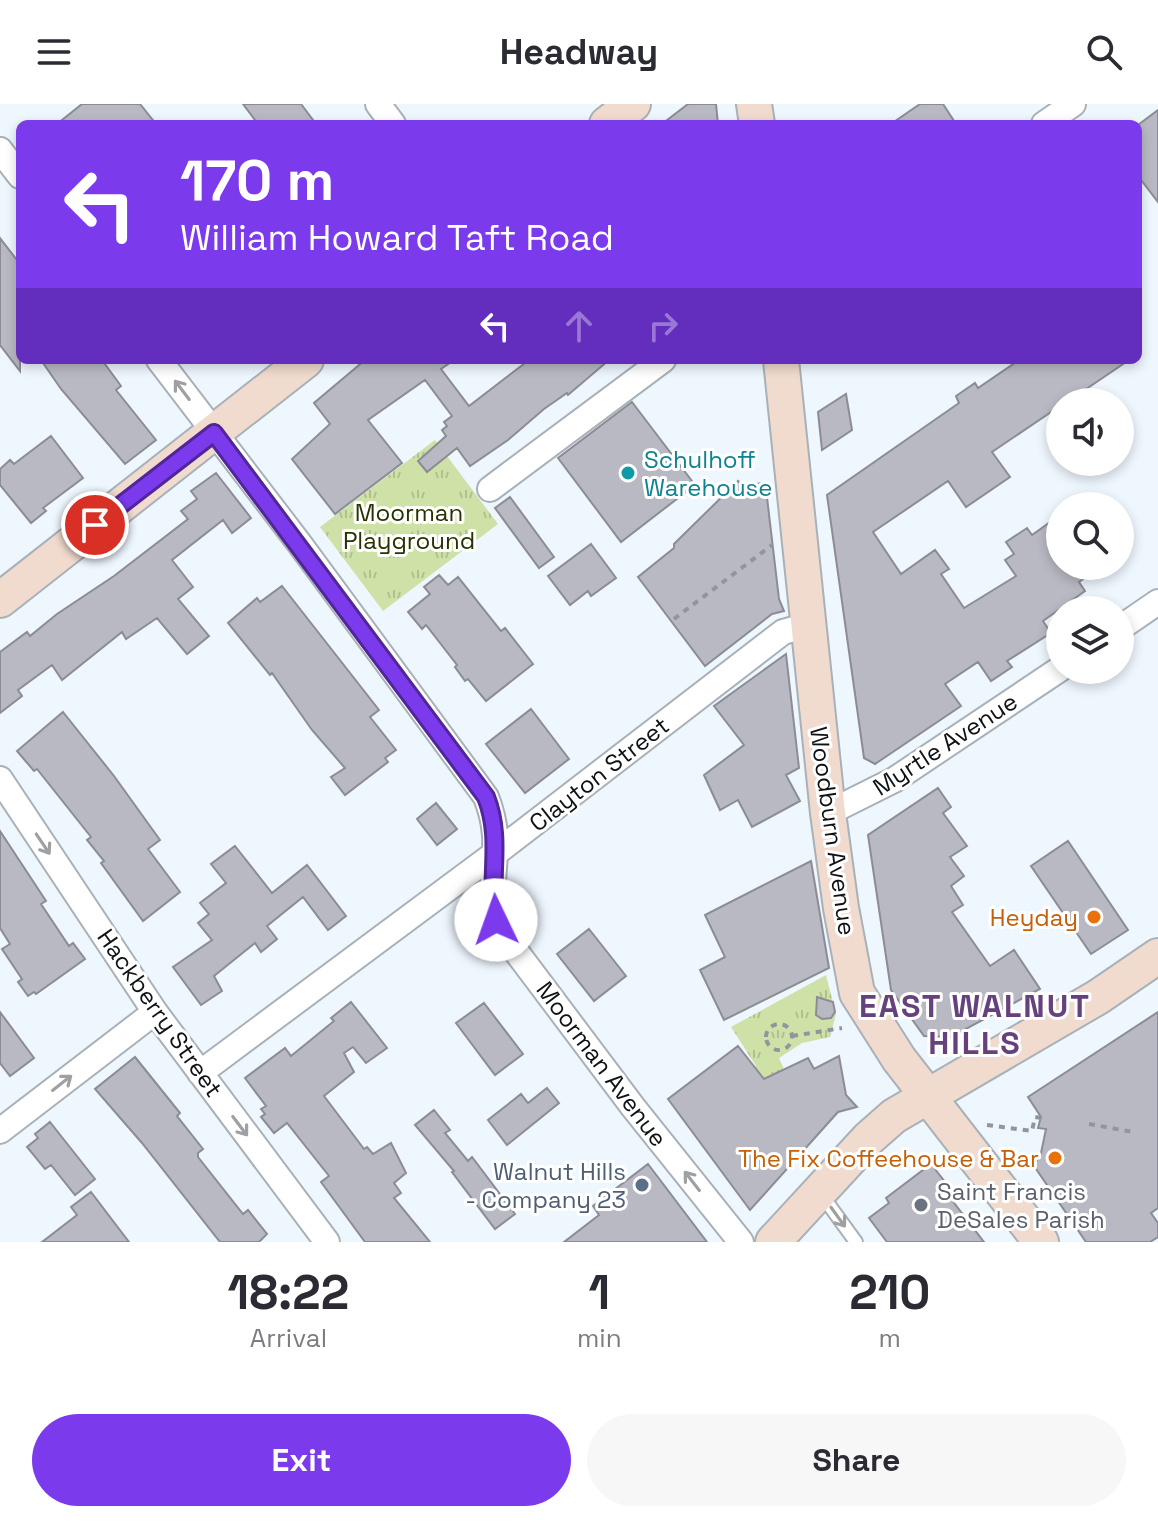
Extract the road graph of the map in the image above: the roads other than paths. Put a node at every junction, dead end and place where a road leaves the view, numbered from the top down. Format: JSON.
{"nodes":[{"id":1,"x":633,"y":104,"type":"edge"},
{"id":2,"x":1073,"y":104,"type":"edge"},
{"id":3,"x":612,"y":120,"type":"edge"},
{"id":4,"x":1050,"y":120,"type":"edge"},
{"id":5,"x":0,"y":150,"type":"edge"},
{"id":6,"x":16,"y":171,"type":"edge"},
{"id":7,"x":162,"y":364,"type":"edge"},
{"id":8,"x":301,"y":364,"type":"edge"},
{"id":9,"x":658,"y":364,"type":"edge"},
{"id":10,"x":781,"y":364,"type":"edge"},
{"id":11,"x":214,"y":433,"type":"junction"},
{"id":12,"x":490,"y":489,"type":"dead end"},
{"id":13,"x":0,"y":600,"type":"edge"},
{"id":14,"x":1158,"y":602,"type":"edge"},
{"id":15,"x":1134,"y":618,"type":"edge"},
{"id":16,"x":808,"y":625,"type":"junction"},
{"id":17,"x":1046,"y":678,"type":"edge"},
{"id":18,"x":0,"y":779,"type":"edge"},
{"id":19,"x":828,"y":813,"type":"junction"},
{"id":20,"x":497,"y":852,"type":"junction"},
{"id":21,"x":1158,"y":956,"type":"edge"},
{"id":22,"x":155,"y":1012,"type":"junction"},
{"id":23,"x":200,"y":1073,"type":"junction"},
{"id":24,"x":927,"y":1097,"type":"junction"},
{"id":25,"x":0,"y":1131,"type":"edge"},
{"id":26,"x":819,"y":1192,"type":"junction"},
{"id":27,"x":327,"y":1242,"type":"edge"},
{"id":28,"x":741,"y":1242,"type":"edge"},
{"id":29,"x":773,"y":1242,"type":"edge"},
{"id":30,"x":856,"y":1242,"type":"edge"},
{"id":31,"x":1041,"y":1242,"type":"edge"}],
"edges":[{"from":1,"to":3,"type":"street"},
{"from":2,"to":4,"type":"street"},
{"from":5,"to":6,"type":"street"},
{"from":11,"to":7,"type":"street","name":"Moorman Avenue","one_way":true},
{"from":8,"to":11,"type":"street"},
{"from":9,"to":12,"type":"street"},
{"from":10,"to":16,"type":"street","name":"Woodburn Avenue"},
{"from":11,"to":13,"type":"street"},
{"from":11,"to":20,"type":"street","name":"Moorman Avenue"},
{"from":14,"to":15,"type":"street"},
{"from":16,"to":19,"type":"street","name":"Woodburn Avenue"},
{"from":16,"to":20,"type":"street","name":"Clayton Street"},
{"from":17,"to":19,"type":"street","name":"Myrtle Avenue"},
{"from":18,"to":22,"type":"street","name":"Hackberry Street","one_way":true},
{"from":19,"to":24,"type":"street","name":"Woodburn Avenue"},
{"from":20,"to":23,"type":"street","name":"Clayton Street"},
{"from":28,"to":20,"type":"street","name":"Moorman Avenue","one_way":true},
{"from":21,"to":24,"type":"street"},
{"from":22,"to":23,"type":"street","name":"Hackberry Street"},
{"from":25,"to":22,"type":"street","one_way":true},
{"from":23,"to":27,"type":"street","name":"Hackberry Street","one_way":true},
{"from":24,"to":26,"type":"street"},
{"from":24,"to":31,"type":"street","name":"Woodburn Avenue"},
{"from":26,"to":29,"type":"street"},
{"from":26,"to":30,"type":"lane","one_way":true}]}
